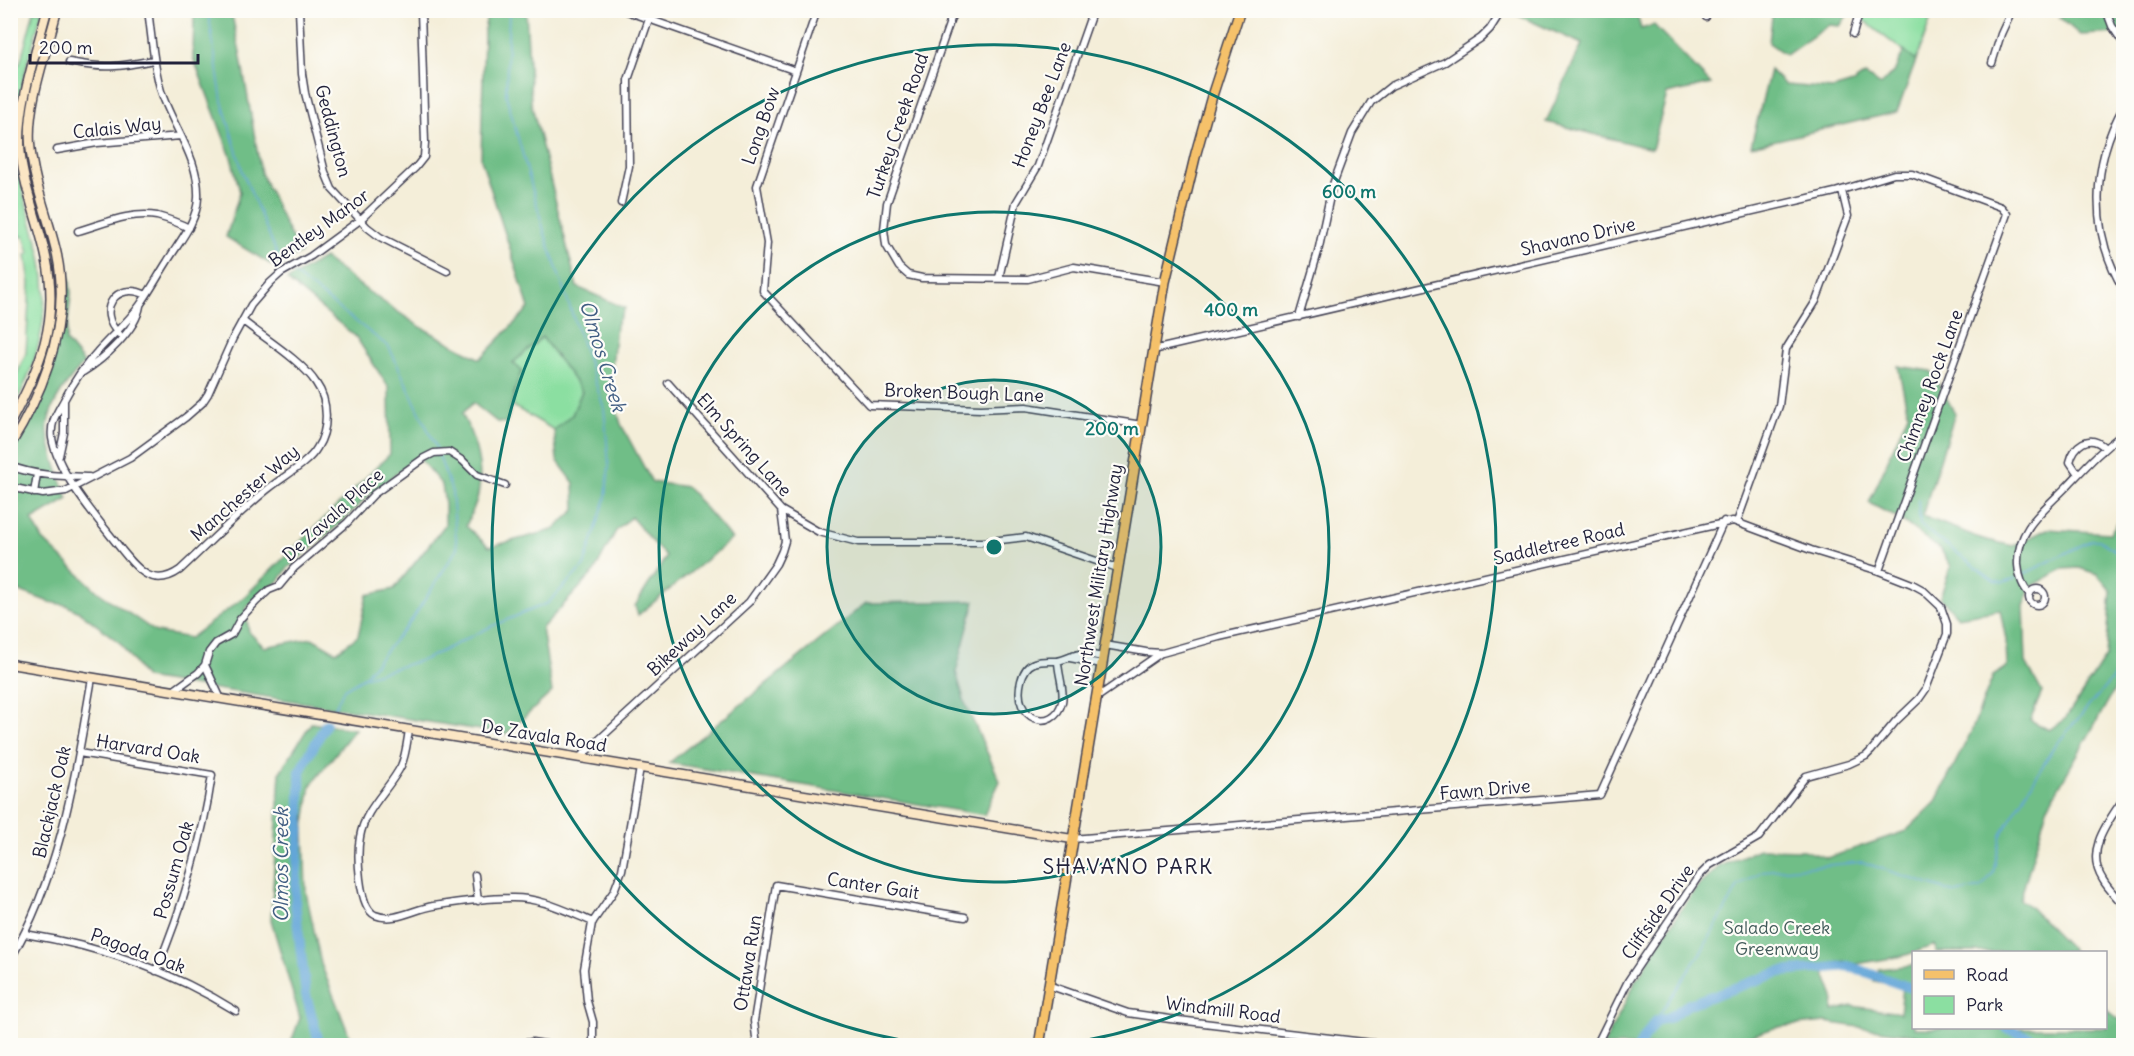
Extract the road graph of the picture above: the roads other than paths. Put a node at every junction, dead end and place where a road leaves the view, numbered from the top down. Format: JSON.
{"nodes":[{"id":1,"x":47,"y":10,"type":"edge"},
{"id":2,"x":57,"y":10,"type":"edge"},
{"id":3,"x":148,"y":10,"type":"edge"},
{"id":4,"x":299,"y":10,"type":"edge"},
{"id":5,"x":421,"y":10,"type":"edge"},
{"id":6,"x":623,"y":10,"type":"edge"},
{"id":7,"x":817,"y":10,"type":"edge"},
{"id":8,"x":954,"y":10,"type":"edge"},
{"id":9,"x":1093,"y":10,"type":"edge"},
{"id":10,"x":1240,"y":10,"type":"edge"},
{"id":11,"x":1502,"y":10,"type":"edge"},
{"id":12,"x":1860,"y":10,"type":"edge"},
{"id":13,"x":2012,"y":10,"type":"edge"},
{"id":14,"x":2106,"y":10,"type":"edge"},
{"id":15,"x":649,"y":19,"type":"junction"},
{"id":16,"x":1853,"y":34,"type":"dead end"},
{"id":17,"x":2124,"y":44,"type":"edge"},
{"id":18,"x":154,"y":60,"type":"junction"},
{"id":19,"x":69,"y":62,"type":"dead end"},
{"id":20,"x":1992,"y":63,"type":"dead end"},
{"id":21,"x":796,"y":71,"type":"junction"},
{"id":22,"x":2124,"y":106,"type":"edge"},
{"id":23,"x":181,"y":136,"type":"junction"},
{"id":24,"x":57,"y":150,"type":"dead end"},
{"id":25,"x":38,"y":188,"type":"junction"},
{"id":26,"x":28,"y":190,"type":"junction"},
{"id":27,"x":1842,"y":190,"type":"junction"},
{"id":28,"x":621,"y":203,"type":"dead end"},
{"id":29,"x":2006,"y":210,"type":"joint"},
{"id":30,"x":360,"y":220,"type":"junction"},
{"id":31,"x":189,"y":228,"type":"junction"},
{"id":32,"x":78,"y":231,"type":"dead end"},
{"id":33,"x":447,"y":271,"type":"dead end"},
{"id":34,"x":999,"y":278,"type":"junction"},
{"id":35,"x":1164,"y":282,"type":"junction"},
{"id":36,"x":2124,"y":290,"type":"edge"},
{"id":37,"x":762,"y":291,"type":"joint"},
{"id":38,"x":146,"y":295,"type":"junction"},
{"id":39,"x":1299,"y":317,"type":"junction"},
{"id":40,"x":243,"y":321,"type":"junction"},
{"id":41,"x":119,"y":334,"type":"junction"},
{"id":42,"x":1153,"y":350,"type":"junction"},
{"id":43,"x":668,"y":383,"type":"dead end"},
{"id":44,"x":64,"y":400,"type":"junction"},
{"id":45,"x":10,"y":423,"type":"edge"},
{"id":46,"x":1142,"y":425,"type":"junction"},
{"id":47,"x":2124,"y":433,"type":"edge"},
{"id":48,"x":10,"y":446,"type":"edge"},
{"id":49,"x":2104,"y":447,"type":"junction"},
{"id":50,"x":59,"y":456,"type":"junction"},
{"id":51,"x":10,"y":466,"type":"edge"},
{"id":52,"x":36,"y":474,"type":"junction"},
{"id":53,"x":2078,"y":474,"type":"junction"},
{"id":54,"x":68,"y":477,"type":"junction"},
{"id":55,"x":90,"y":477,"type":"junction"},
{"id":56,"x":505,"y":485,"type":"dead end"},
{"id":57,"x":10,"y":487,"type":"edge"},
{"id":58,"x":75,"y":487,"type":"junction"},
{"id":59,"x":34,"y":493,"type":"junction"},
{"id":60,"x":781,"y":510,"type":"junction"},
{"id":61,"x":1724,"y":521,"type":"junction"},
{"id":62,"x":1737,"y":522,"type":"junction"},
{"id":63,"x":1117,"y":568,"type":"junction"},
{"id":64,"x":1879,"y":571,"type":"junction"},
{"id":65,"x":2030,"y":594,"type":"dead end"},
{"id":66,"x":1945,"y":615,"type":"joint"},
{"id":67,"x":1105,"y":645,"type":"junction"},
{"id":68,"x":1162,"y":652,"type":"junction"},
{"id":69,"x":1102,"y":660,"type":"junction"},
{"id":70,"x":1058,"y":661,"type":"junction"},
{"id":71,"x":10,"y":664,"type":"edge"},
{"id":72,"x":206,"y":664,"type":"junction"},
{"id":73,"x":92,"y":678,"type":"junction"},
{"id":74,"x":173,"y":691,"type":"junction"},
{"id":75,"x":1096,"y":698,"type":"junction"},
{"id":76,"x":220,"y":699,"type":"junction"},
{"id":77,"x":409,"y":730,"type":"junction"},
{"id":78,"x":79,"y":753,"type":"junction"},
{"id":79,"x":579,"y":758,"type":"junction"},
{"id":80,"x":640,"y":768,"type":"junction"},
{"id":81,"x":212,"y":775,"type":"joint"},
{"id":82,"x":2124,"y":798,"type":"edge"},
{"id":83,"x":1072,"y":840,"type":"junction"},
{"id":84,"x":475,"y":875,"type":"dead end"},
{"id":85,"x":776,"y":885,"type":"joint"},
{"id":86,"x":478,"y":901,"type":"junction"},
{"id":87,"x":2124,"y":906,"type":"edge"},
{"id":88,"x":965,"y":917,"type":"dead end"},
{"id":89,"x":593,"y":921,"type":"junction"},
{"id":90,"x":25,"y":934,"type":"junction"},
{"id":91,"x":10,"y":960,"type":"edge"},
{"id":92,"x":156,"y":971,"type":"junction"},
{"id":93,"x":1048,"y":985,"type":"junction"},
{"id":94,"x":236,"y":1011,"type":"dead end"},
{"id":95,"x":509,"y":1046,"type":"edge"},
{"id":96,"x":557,"y":1046,"type":"edge"},
{"id":97,"x":592,"y":1046,"type":"edge"},
{"id":98,"x":756,"y":1046,"type":"edge"},
{"id":99,"x":1039,"y":1046,"type":"edge"},
{"id":100,"x":1398,"y":1046,"type":"edge"},
{"id":101,"x":1596,"y":1046,"type":"edge"}],
"edges":[{"from":1,"to":26,"type":"main road"},
{"from":2,"to":25,"type":"main road"},
{"from":3,"to":18,"type":"street","name":"Manchester Way"},
{"from":4,"to":30,"type":"street","name":"Geddington"},
{"from":5,"to":30,"type":"street","name":"Bentley Manor"},
{"from":6,"to":15,"type":"street"},
{"from":7,"to":21,"type":"street","name":"Long Bow"},
{"from":8,"to":34,"type":"street","name":"Turkey Creek Road"},
{"from":9,"to":34,"type":"street","name":"Honey Bee Lane"},
{"from":10,"to":35,"type":"main road","name":"Northwest Military Highway"},
{"from":11,"to":39,"type":"street"},
{"from":12,"to":16,"type":"street"},
{"from":13,"to":20,"type":"street"},
{"from":14,"to":17,"type":"street"},
{"from":15,"to":21,"type":"street"},
{"from":15,"to":28,"type":"street"},
{"from":18,"to":19,"type":"street"},
{"from":18,"to":23,"type":"street","name":"Manchester Way"},
{"from":21,"to":37,"type":"street","name":"Long Bow"},
{"from":22,"to":36,"type":"street"},
{"from":23,"to":24,"type":"street","name":"Calais Way"},
{"from":23,"to":31,"type":"street","name":"Manchester Way"},
{"from":25,"to":26,"type":"street"},
{"from":25,"to":48,"type":"main road"},
{"from":26,"to":45,"type":"main road"},
{"from":27,"to":29,"type":"street","name":"Shavano Drive"},
{"from":27,"to":39,"type":"street","name":"Shavano Drive"},
{"from":27,"to":62,"type":"street"},
{"from":29,"to":64,"type":"street","name":"Chimney Rock Lane"},
{"from":30,"to":33,"type":"street","name":"Geddington"},
{"from":30,"to":40,"type":"street","name":"Bentley Manor"},
{"from":31,"to":32,"type":"street"},
{"from":31,"to":38,"type":"street","name":"Manchester Way"},
{"from":34,"to":35,"type":"street","name":"Turkey Creek Road"},
{"from":35,"to":42,"type":"main road","name":"Northwest Military Highway"},
{"from":37,"to":46,"type":"street","name":"Broken Bough Lane"},
{"from":38,"to":41,"type":"street","name":"Manchester Way"},
{"from":38,"to":41,"type":"street"},
{"from":39,"to":42,"type":"street","name":"Shavano Drive"},
{"from":40,"to":55,"type":"street","name":"Bentley Manor"},
{"from":40,"to":58,"type":"street","name":"Manchester Way"},
{"from":41,"to":44,"type":"street","name":"Manchester Way"},
{"from":42,"to":46,"type":"main road","name":"Northwest Military Highway"},
{"from":43,"to":60,"type":"street","name":"Elm Spring Lane"},
{"from":44,"to":50,"type":"street"},
{"from":44,"to":50,"type":"street","name":"Manchester Way"},
{"from":46,"to":63,"type":"main road","name":"Northwest Military Highway"},
{"from":47,"to":49,"type":"street"},
{"from":49,"to":53,"type":"street"},
{"from":49,"to":53,"type":"street"},
{"from":50,"to":54,"type":"street","name":"Manchester Way"},
{"from":51,"to":52,"type":"street","name":"Bentley Manor"},
{"from":52,"to":54,"type":"street","name":"Bentley Manor"},
{"from":52,"to":59,"type":"street"},
{"from":53,"to":65,"type":"street"},
{"from":54,"to":55,"type":"street","name":"Bentley Manor"},
{"from":54,"to":58,"type":"street","name":"Manchester Way"},
{"from":55,"to":58,"type":"street","name":"Bentley Manor"},
{"from":56,"to":72,"type":"street","name":"De Zavala Place"},
{"from":57,"to":59,"type":"street","name":"Bentley Manor"},
{"from":58,"to":59,"type":"street","name":"Bentley Manor"},
{"from":60,"to":63,"type":"street","name":"Elm Spring Lane"},
{"from":60,"to":79,"type":"street","name":"Bikeway Lane"},
{"from":61,"to":62,"type":"street","name":"Saddletree Road"},
{"from":61,"to":68,"type":"street","name":"Saddletree Road"},
{"from":61,"to":83,"type":"street","name":"Fawn Drive"},
{"from":62,"to":64,"type":"street","name":"Saddletree Road"},
{"from":63,"to":67,"type":"main road","name":"Northwest Military Highway"},
{"from":64,"to":66,"type":"street","name":"Saddletree Road"},
{"from":66,"to":101,"type":"street","name":"Cliffside Drive"},
{"from":67,"to":68,"type":"street","name":"Saddletree Road"},
{"from":67,"to":69,"type":"main road","name":"Northwest Military Highway"},
{"from":68,"to":75,"type":"street","name":"Saddletree Road"},
{"from":69,"to":70,"type":"street"},
{"from":69,"to":75,"type":"main road","name":"Northwest Military Highway"},
{"from":70,"to":70,"type":"street"},
{"from":71,"to":73,"type":"main road","name":"De Zavala Road"},
{"from":72,"to":74,"type":"street","name":"De Zavala Place"},
{"from":72,"to":76,"type":"street"},
{"from":73,"to":74,"type":"main road","name":"De Zavala Road"},
{"from":73,"to":78,"type":"street","name":"Blackjack Oak"},
{"from":74,"to":76,"type":"main road","name":"De Zavala Road"},
{"from":75,"to":83,"type":"main road","name":"Northwest Military Highway"},
{"from":76,"to":77,"type":"main road","name":"De Zavala Road"},
{"from":77,"to":79,"type":"main road","name":"De Zavala Road"},
{"from":77,"to":86,"type":"street"},
{"from":78,"to":81,"type":"street","name":"Harvard Oak"},
{"from":78,"to":90,"type":"street","name":"Blackjack Oak"},
{"from":79,"to":80,"type":"main road","name":"De Zavala Road"},
{"from":80,"to":83,"type":"main road","name":"De Zavala Road"},
{"from":80,"to":89,"type":"street"},
{"from":81,"to":92,"type":"street","name":"Possum Oak"},
{"from":82,"to":87,"type":"street"},
{"from":83,"to":93,"type":"main road","name":"Northwest Military Highway"},
{"from":84,"to":86,"type":"street"},
{"from":85,"to":88,"type":"street","name":"Canter Gait"},
{"from":85,"to":98,"type":"street","name":"Ottawa Run"},
{"from":86,"to":89,"type":"street"},
{"from":89,"to":97,"type":"street"},
{"from":90,"to":91,"type":"street","name":"Blackjack Oak"},
{"from":90,"to":92,"type":"street","name":"Pagoda Oak"},
{"from":92,"to":94,"type":"street","name":"Pagoda Oak"},
{"from":93,"to":99,"type":"main road","name":"Northwest Military Highway"},
{"from":93,"to":100,"type":"street","name":"Windmill Road"},
{"from":95,"to":96,"type":"street"}]}
